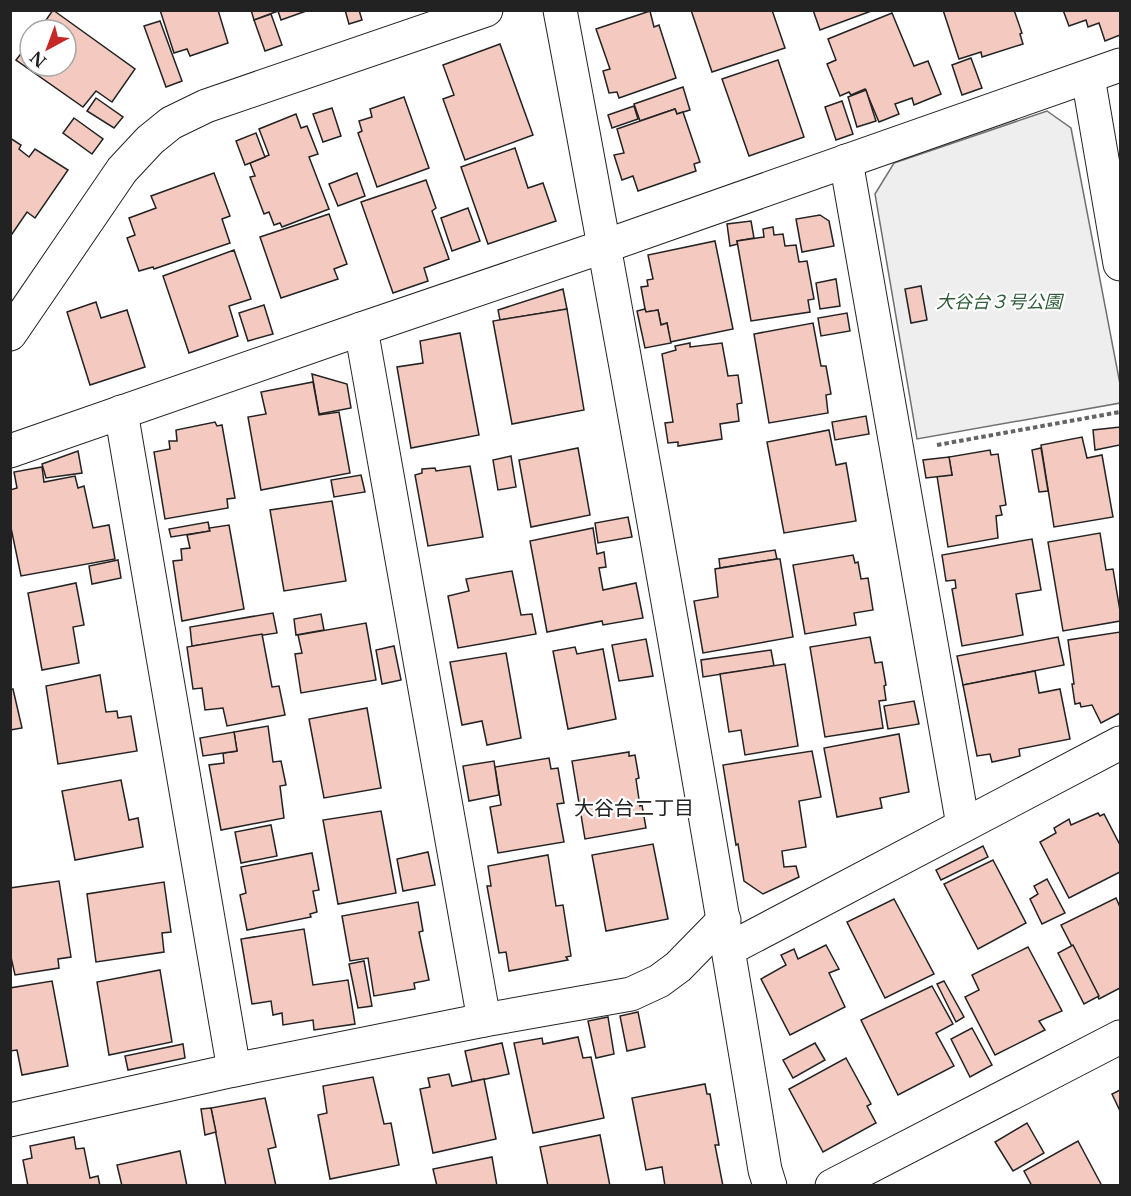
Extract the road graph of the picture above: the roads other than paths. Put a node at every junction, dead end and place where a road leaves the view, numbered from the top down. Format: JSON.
{"nodes":[{"id":1,"x":486,"y":10,"type":"edge"},
{"id":2,"x":560,"y":10,"type":"edge"},
{"id":3,"x":1120,"y":65,"type":"edge"},
{"id":4,"x":1088,"y":77,"type":"junction"},
{"id":5,"x":846,"y":161,"type":"junction"},
{"id":6,"x":604,"y":246,"type":"junction"},
{"id":7,"x":1120,"y":264,"type":"edge"},
{"id":8,"x":361,"y":329,"type":"junction"},
{"id":9,"x":10,"y":334,"type":"edge"},
{"id":10,"x":121,"y":412,"type":"junction"},
{"id":11,"x":10,"y":451,"type":"edge"},
{"id":12,"x":1120,"y":743,"type":"edge"},
{"id":13,"x":963,"y":825,"type":"junction"},
{"id":14,"x":726,"y":935,"type":"junction"},
{"id":15,"x":484,"y":1020,"type":"junction"},
{"id":16,"x":1120,"y":1037,"type":"edge"},
{"id":17,"x":234,"y":1070,"type":"junction"},
{"id":18,"x":10,"y":1120,"type":"edge"},
{"id":19,"x":770,"y":1185,"type":"edge"},
{"id":20,"x":832,"y":1185,"type":"edge"}],
"edges":[{"from":1,"to":9,"type":"street"},
{"from":2,"to":6,"type":"street"},
{"from":3,"to":4,"type":"street"},
{"from":4,"to":5,"type":"street"},
{"from":4,"to":7,"type":"street"},
{"from":5,"to":6,"type":"street"},
{"from":5,"to":13,"type":"street"},
{"from":6,"to":8,"type":"street"},
{"from":6,"to":14,"type":"street"},
{"from":8,"to":10,"type":"street"},
{"from":8,"to":15,"type":"street"},
{"from":10,"to":11,"type":"street"},
{"from":10,"to":17,"type":"street"},
{"from":12,"to":13,"type":"street"},
{"from":13,"to":14,"type":"street"},
{"from":14,"to":15,"type":"street"},
{"from":14,"to":19,"type":"street"},
{"from":15,"to":17,"type":"street"},
{"from":16,"to":20,"type":"street"},
{"from":17,"to":18,"type":"street"}]}
